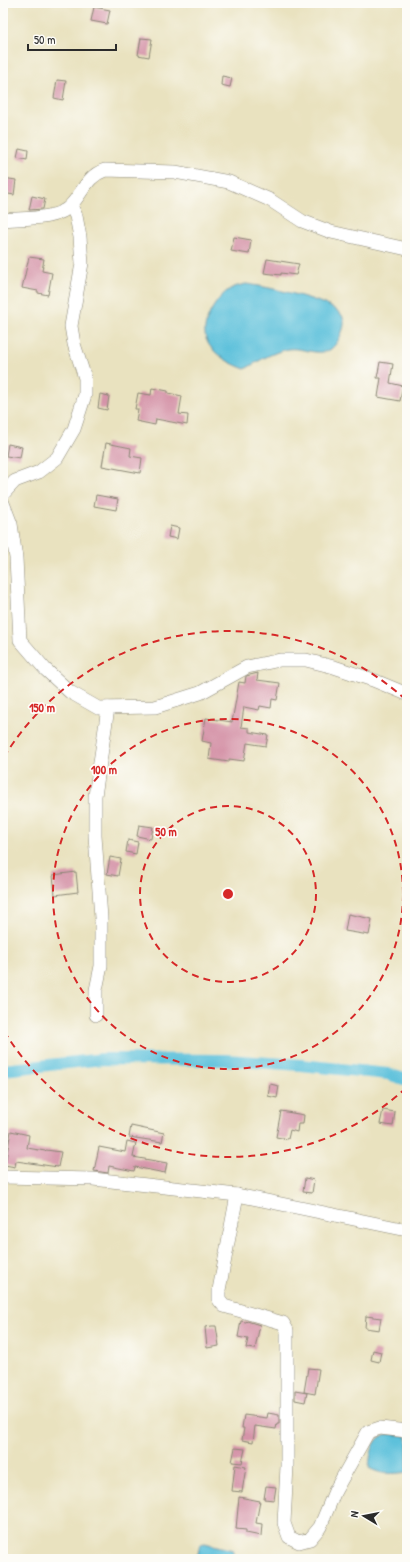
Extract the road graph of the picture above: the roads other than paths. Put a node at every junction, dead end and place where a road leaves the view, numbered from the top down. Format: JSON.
{"nodes":[{"id":1,"x":71,"y":206,"type":"junction"},
{"id":2,"x":3,"y":220,"type":"edge"},
{"id":3,"x":407,"y":249,"type":"edge"},
{"id":4,"x":3,"y":494,"type":"edge"},
{"id":5,"x":3,"y":503,"type":"edge"},
{"id":6,"x":407,"y":694,"type":"edge"},
{"id":7,"x":108,"y":708,"type":"junction"},
{"id":8,"x":96,"y":1015,"type":"dead end"},
{"id":9,"x":3,"y":1177,"type":"edge"},
{"id":10,"x":237,"y":1195,"type":"junction"},
{"id":11,"x":407,"y":1230,"type":"edge"},
{"id":12,"x":407,"y":1431,"type":"edge"}],
"edges":[{"from":1,"to":2,"type":"street"},
{"from":1,"to":3,"type":"street"},
{"from":1,"to":4,"type":"street"},
{"from":5,"to":7,"type":"street"},
{"from":6,"to":7,"type":"street"},
{"from":7,"to":8,"type":"street"},
{"from":9,"to":10,"type":"street"},
{"from":10,"to":11,"type":"street"},
{"from":10,"to":12,"type":"street"}]}
